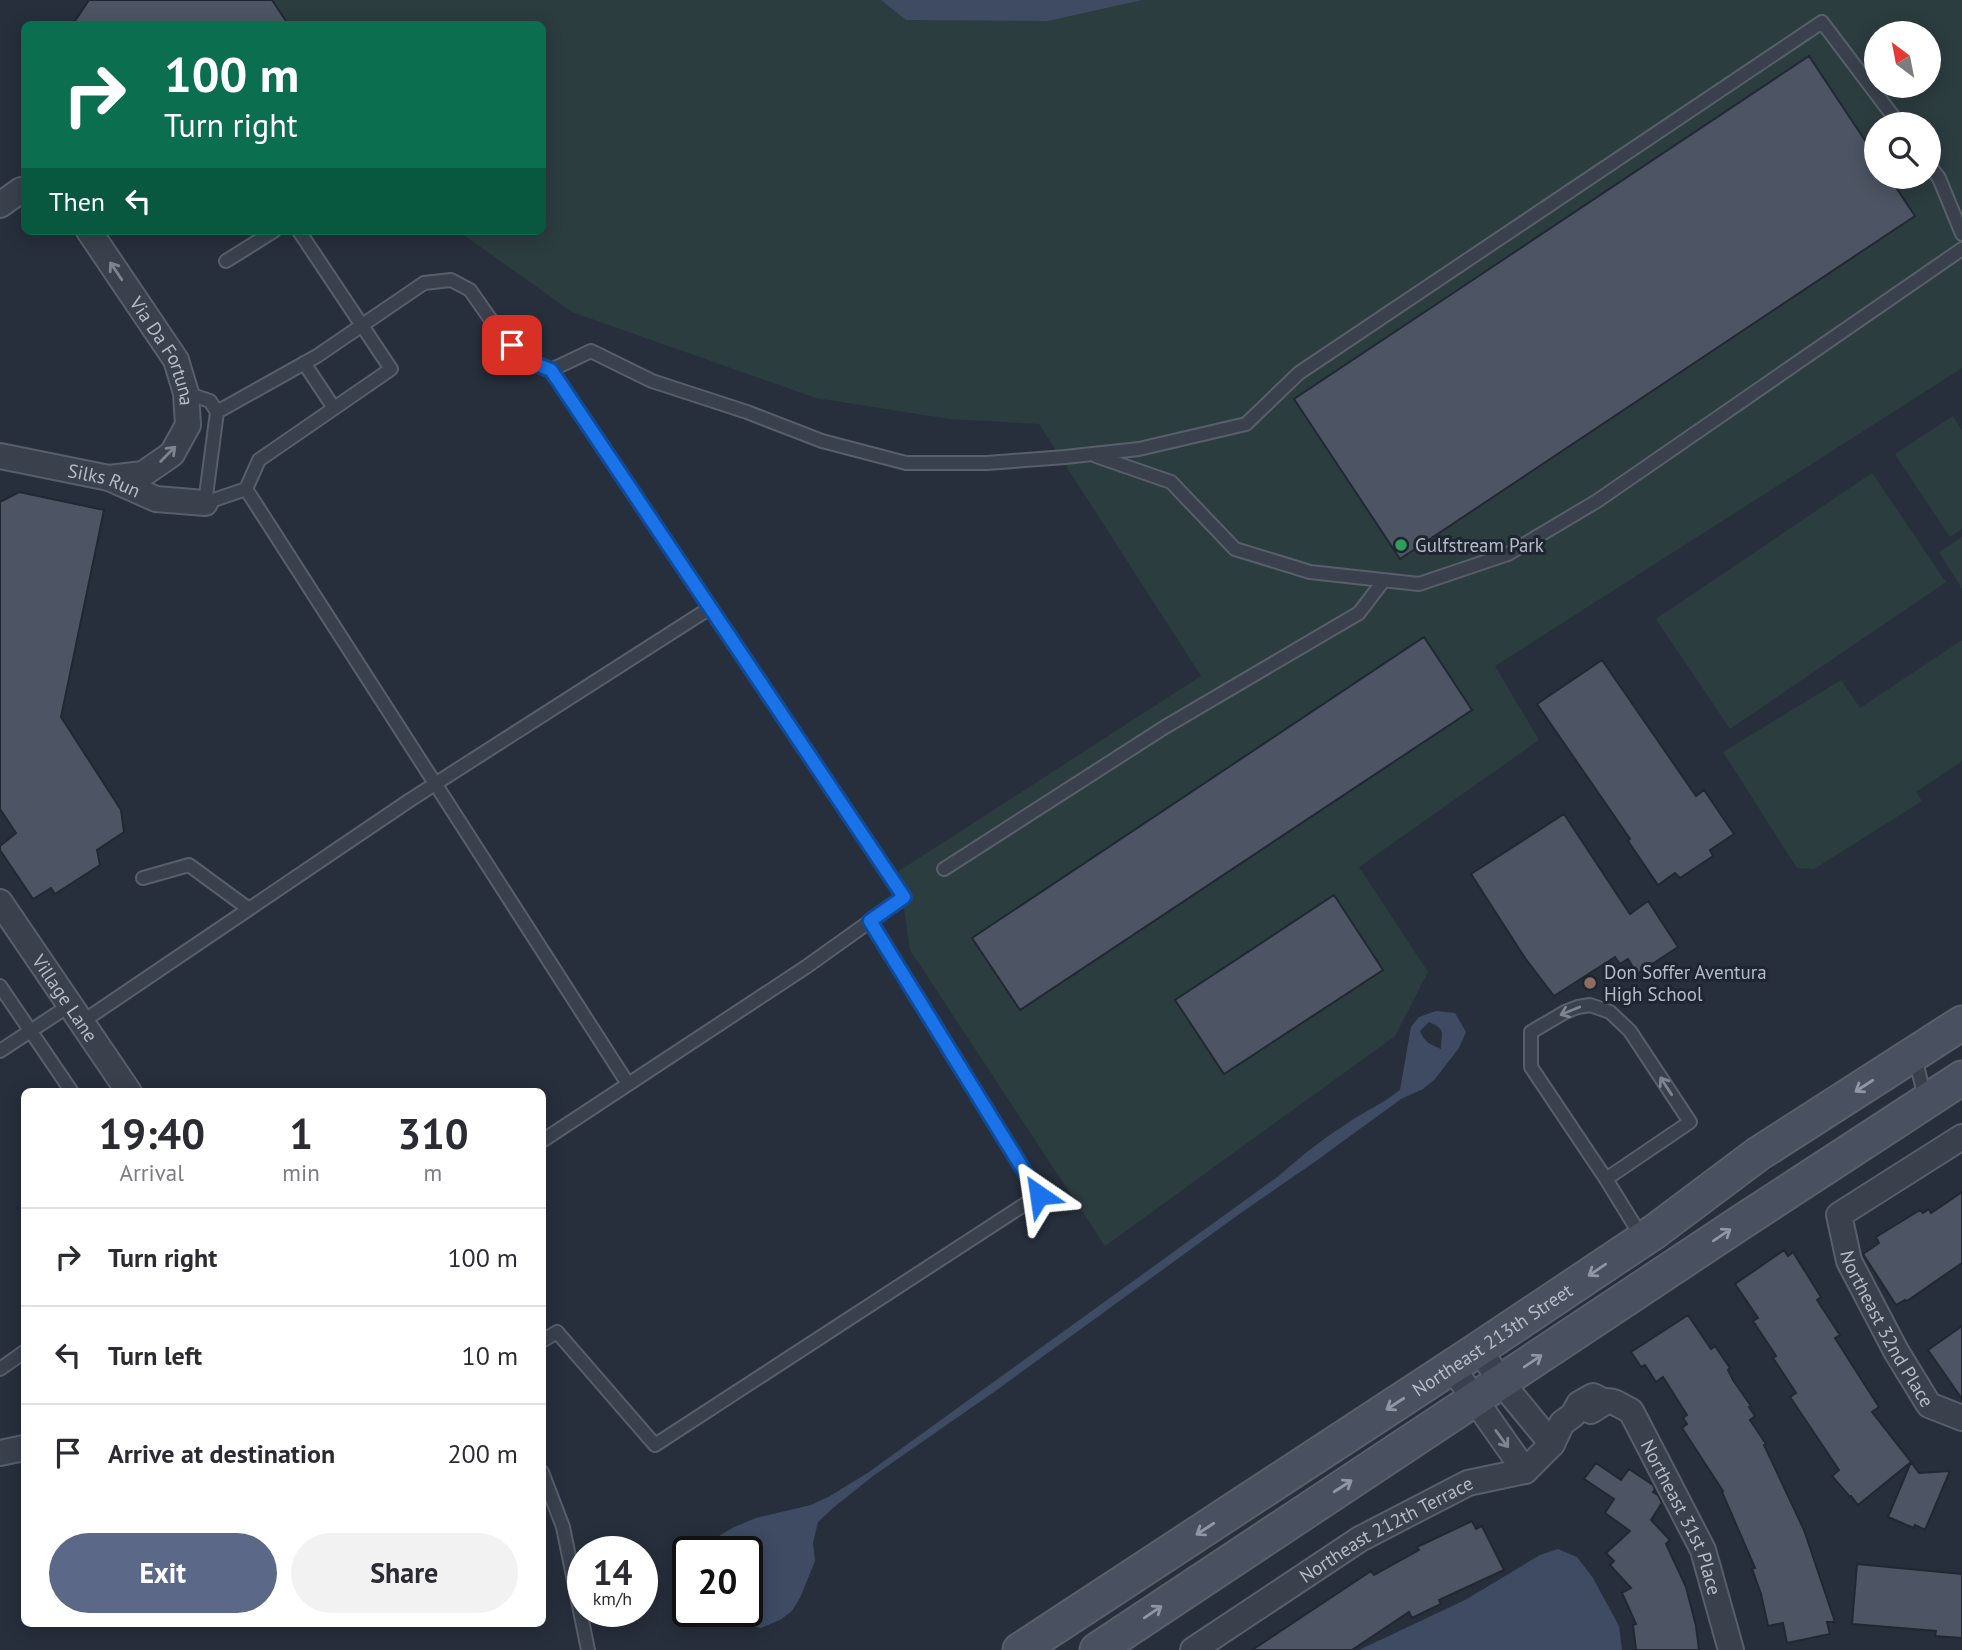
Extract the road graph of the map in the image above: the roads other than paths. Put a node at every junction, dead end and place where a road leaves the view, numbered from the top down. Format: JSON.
{"nodes":[{"id":1,"x":1890,"y":112,"type":"edge"},
{"id":2,"x":1941,"y":183,"type":"edge"},
{"id":3,"x":21,"y":190,"type":"edge"},
{"id":4,"x":0,"y":205,"type":"edge"},
{"id":5,"x":1962,"y":234,"type":"edge"},
{"id":6,"x":92,"y":235,"type":"edge"},
{"id":7,"x":268,"y":235,"type":"edge"},
{"id":8,"x":302,"y":235,"type":"edge"},
{"id":9,"x":1962,"y":249,"type":"edge"},
{"id":10,"x":226,"y":261,"type":"dead end"},
{"id":11,"x":362,"y":325,"type":"junction"},
{"id":12,"x":304,"y":363,"type":"junction"},
{"id":13,"x":551,"y":370,"type":"junction"},
{"id":14,"x":186,"y":393,"type":"junction"},
{"id":15,"x":334,"y":408,"type":"junction"},
{"id":16,"x":217,"y":412,"type":"junction"},
{"id":17,"x":1092,"y":455,"type":"junction"},
{"id":18,"x":0,"y":456,"type":"edge"},
{"id":19,"x":108,"y":478,"type":"junction"},
{"id":20,"x":246,"y":489,"type":"junction"},
{"id":21,"x":205,"y":503,"type":"junction"},
{"id":22,"x":1384,"y":580,"type":"junction"},
{"id":23,"x":710,"y":608,"type":"junction"},
{"id":24,"x":435,"y":785,"type":"junction"},
{"id":25,"x":944,"y":869,"type":"dead end"},
{"id":26,"x":143,"y":878,"type":"dead end"},
{"id":27,"x":0,"y":902,"type":"edge"},
{"id":28,"x":249,"y":909,"type":"junction"},
{"id":29,"x":870,"y":921,"type":"junction"},
{"id":30,"x":0,"y":986,"type":"edge"},
{"id":31,"x":76,"y":1013,"type":"junction"},
{"id":32,"x":1962,"y":1023,"type":"edge"},
{"id":33,"x":30,"y":1031,"type":"junction"},
{"id":34,"x":0,"y":1051,"type":"edge"},
{"id":35,"x":1914,"y":1054,"type":"junction"},
{"id":36,"x":1962,"y":1078,"type":"edge"},
{"id":37,"x":628,"y":1084,"type":"junction"},
{"id":38,"x":69,"y":1088,"type":"edge"},
{"id":39,"x":126,"y":1088,"type":"edge"},
{"id":40,"x":1927,"y":1101,"type":"junction"},
{"id":41,"x":546,"y":1137,"type":"edge"},
{"id":42,"x":1962,"y":1137,"type":"edge"},
{"id":43,"x":1606,"y":1179,"type":"junction"},
{"id":44,"x":1643,"y":1239,"type":"junction"},
{"id":45,"x":546,"y":1339,"type":"edge"},
{"id":46,"x":21,"y":1354,"type":"edge"},
{"id":47,"x":1466,"y":1358,"type":"junction"},
{"id":48,"x":0,"y":1369,"type":"edge"},
{"id":49,"x":1502,"y":1382,"type":"junction"},
{"id":50,"x":1474,"y":1401,"type":"junction"},
{"id":51,"x":1962,"y":1418,"type":"edge"},
{"id":52,"x":1552,"y":1444,"type":"junction"},
{"id":53,"x":21,"y":1449,"type":"edge"},
{"id":54,"x":0,"y":1453,"type":"edge"},
{"id":55,"x":1525,"y":1471,"type":"junction"},
{"id":56,"x":546,"y":1482,"type":"edge"},
{"id":57,"x":588,"y":1650,"type":"edge"},
{"id":58,"x":1020,"y":1650,"type":"edge"},
{"id":59,"x":1097,"y":1650,"type":"edge"},
{"id":60,"x":1193,"y":1650,"type":"edge"},
{"id":61,"x":1731,"y":1650,"type":"edge"}],
"edges":[{"from":1,"to":17,"type":"lane"},
{"from":2,"to":5,"type":"lane"},
{"from":3,"to":4,"type":"street"},
{"from":14,"to":6,"type":"street","name":"Via Da Fortuna","one_way":true},
{"from":7,"to":10,"type":"lane"},
{"from":8,"to":11,"type":"lane"},
{"from":9,"to":22,"type":"lane"},
{"from":11,"to":12,"type":"lane"},
{"from":11,"to":13,"type":"lane"},
{"from":11,"to":15,"type":"lane"},
{"from":12,"to":15,"type":"lane"},
{"from":12,"to":16,"type":"lane"},
{"from":13,"to":17,"type":"lane"},
{"from":13,"to":23,"type":"lane"},
{"from":14,"to":16,"type":"lane"},
{"from":19,"to":14,"type":"street","name":"Via Da Fortuna","one_way":true},
{"from":15,"to":20,"type":"lane"},
{"from":16,"to":21,"type":"lane"},
{"from":17,"to":22,"type":"lane"},
{"from":18,"to":19,"type":"street","name":"Silks Run"},
{"from":19,"to":21,"type":"street","name":"Silks Run"},
{"from":20,"to":21,"type":"lane"},
{"from":20,"to":24,"type":"lane"},
{"from":22,"to":25,"type":"lane"},
{"from":23,"to":24,"type":"lane"},
{"from":23,"to":29,"type":"lane"},
{"from":24,"to":28,"type":"lane"},
{"from":24,"to":37,"type":"lane"},
{"from":26,"to":28,"type":"lane"},
{"from":27,"to":31,"type":"street","name":"Village Lane"},
{"from":28,"to":31,"type":"lane"},
{"from":29,"to":37,"type":"lane"},
{"from":29,"to":45,"type":"lane"},
{"from":30,"to":33,"type":"lane"},
{"from":31,"to":33,"type":"lane"},
{"from":31,"to":39,"type":"street","name":"Village Lane"},
{"from":32,"to":35,"type":"street","name":"Northeast 213th Street"},
{"from":33,"to":34,"type":"lane"},
{"from":33,"to":38,"type":"lane"},
{"from":35,"to":40,"type":"lane"},
{"from":35,"to":44,"type":"street","name":"Northeast 213th Street","one_way":true},
{"from":36,"to":40,"type":"street","name":"Northeast 213th Street"},
{"from":37,"to":41,"type":"lane"},
{"from":49,"to":40,"type":"street","name":"Northeast 213th Street","one_way":true},
{"from":42,"to":51,"type":"street","name":"Northeast 32nd Place"},
{"from":43,"to":43,"type":"lane","one_way":true},
{"from":43,"to":44,"type":"lane"},
{"from":44,"to":47,"type":"street","name":"Northeast 213th Street","one_way":true},
{"from":46,"to":48,"type":"lane"},
{"from":47,"to":49,"type":"street"},
{"from":47,"to":50,"type":"street"},
{"from":47,"to":58,"type":"street","name":"Northeast 213th Street","one_way":true},
{"from":49,"to":50,"type":"street","name":"Northeast 213th Street"},
{"from":49,"to":52,"type":"street"},
{"from":50,"to":55,"type":"street","one_way":true},
{"from":59,"to":50,"type":"street","name":"Northeast 213th Street","one_way":true},
{"from":52,"to":55,"type":"street"},
{"from":52,"to":61,"type":"street","name":"Northeast 31st Place"},
{"from":53,"to":54,"type":"street"},
{"from":55,"to":60,"type":"street","name":"Northeast 212th Terrace"},
{"from":56,"to":57,"type":"lane"}]}
